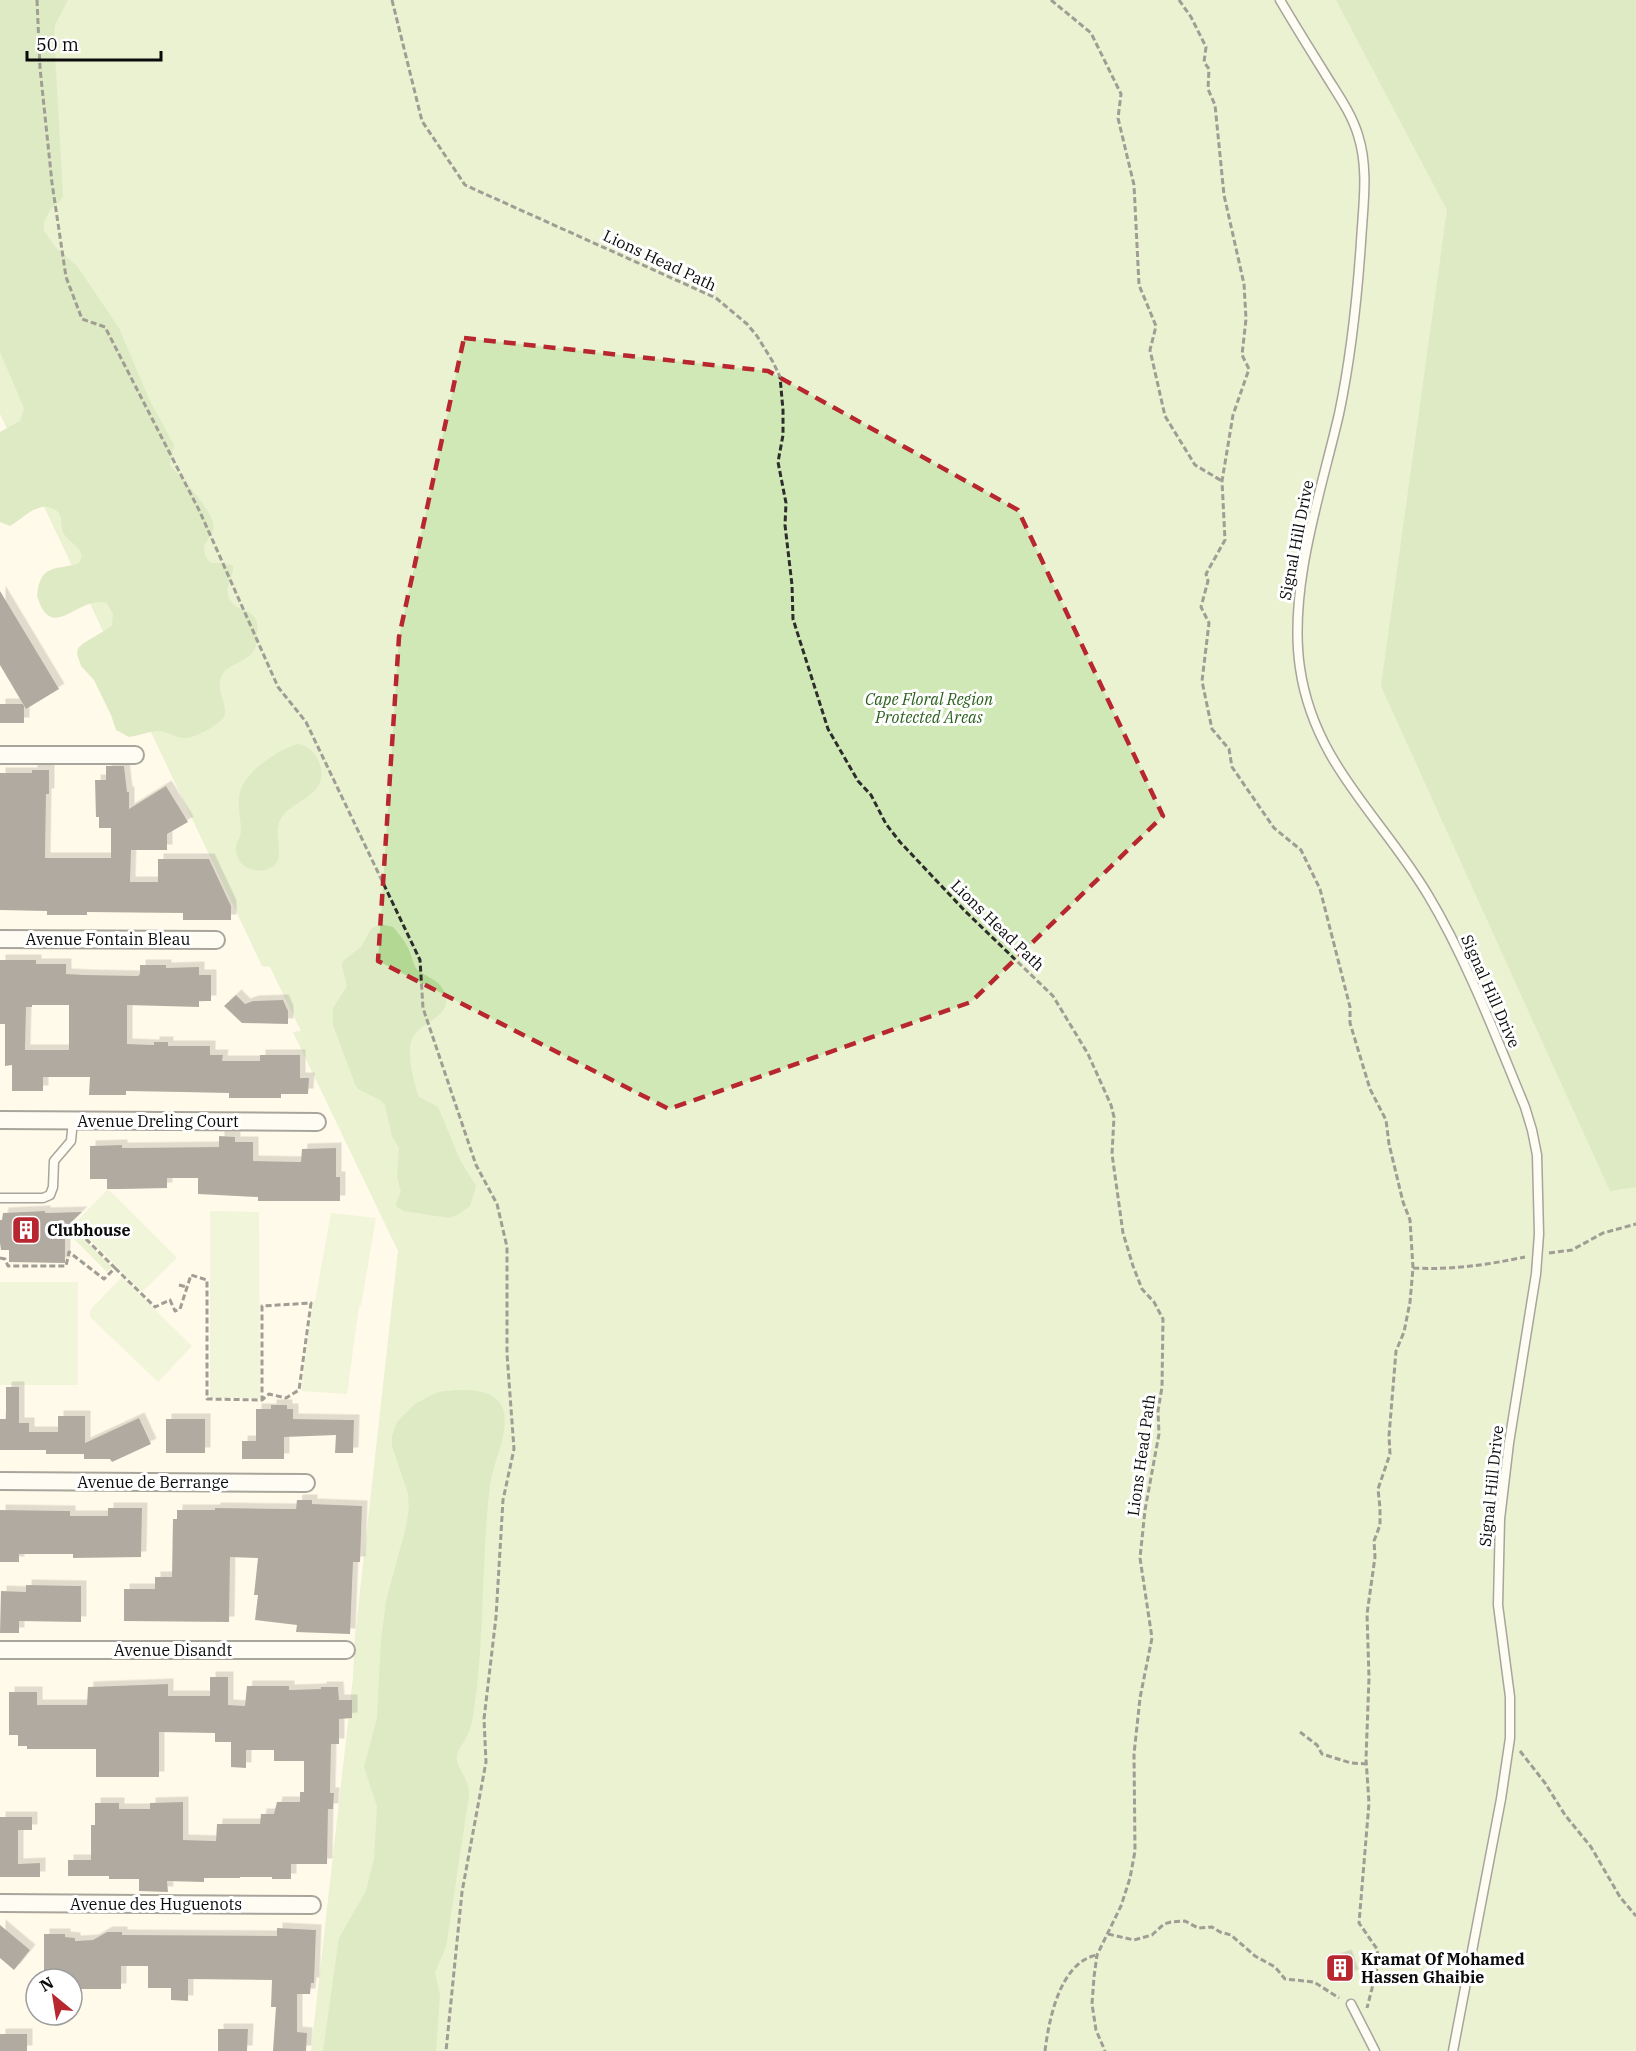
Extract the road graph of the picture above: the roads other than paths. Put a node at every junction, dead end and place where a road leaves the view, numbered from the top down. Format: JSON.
{"nodes":[{"id":1,"x":1281,"y":0,"type":"edge"},
{"id":2,"x":0,"y":755,"type":"edge"},
{"id":3,"x":135,"y":755,"type":"dead end"},
{"id":4,"x":0,"y":939,"type":"edge"},
{"id":5,"x":216,"y":940,"type":"dead end"},
{"id":6,"x":0,"y":1120,"type":"edge"},
{"id":7,"x":73,"y":1120,"type":"junction"},
{"id":8,"x":317,"y":1122,"type":"dead end"},
{"id":9,"x":0,"y":1198,"type":"edge"},
{"id":10,"x":0,"y":1481,"type":"edge"},
{"id":11,"x":306,"y":1483,"type":"dead end"},
{"id":12,"x":0,"y":1650,"type":"edge"},
{"id":13,"x":346,"y":1650,"type":"dead end"},
{"id":14,"x":0,"y":1903,"type":"edge"},
{"id":15,"x":312,"y":1905,"type":"dead end"},
{"id":16,"x":1351,"y":2004,"type":"road end"},
{"id":17,"x":1375,"y":2051,"type":"edge"},
{"id":18,"x":1453,"y":2051,"type":"edge"}],
"edges":[{"from":1,"to":18,"type":"lane","name":"Signal Hill Drive"},
{"from":2,"to":3,"type":"street"},
{"from":4,"to":5,"type":"street","name":"Avenue Fontain Bleau"},
{"from":6,"to":7,"type":"street","name":"Avenue Dreling Court"},
{"from":7,"to":8,"type":"street","name":"Avenue Dreling Court"},
{"from":7,"to":9,"type":"lane"},
{"from":10,"to":11,"type":"street","name":"Avenue de Berrange"},
{"from":12,"to":13,"type":"street","name":"Avenue Disandt"},
{"from":14,"to":15,"type":"street","name":"Avenue des Huguenots"},
{"from":16,"to":17,"type":"lane"}]}
